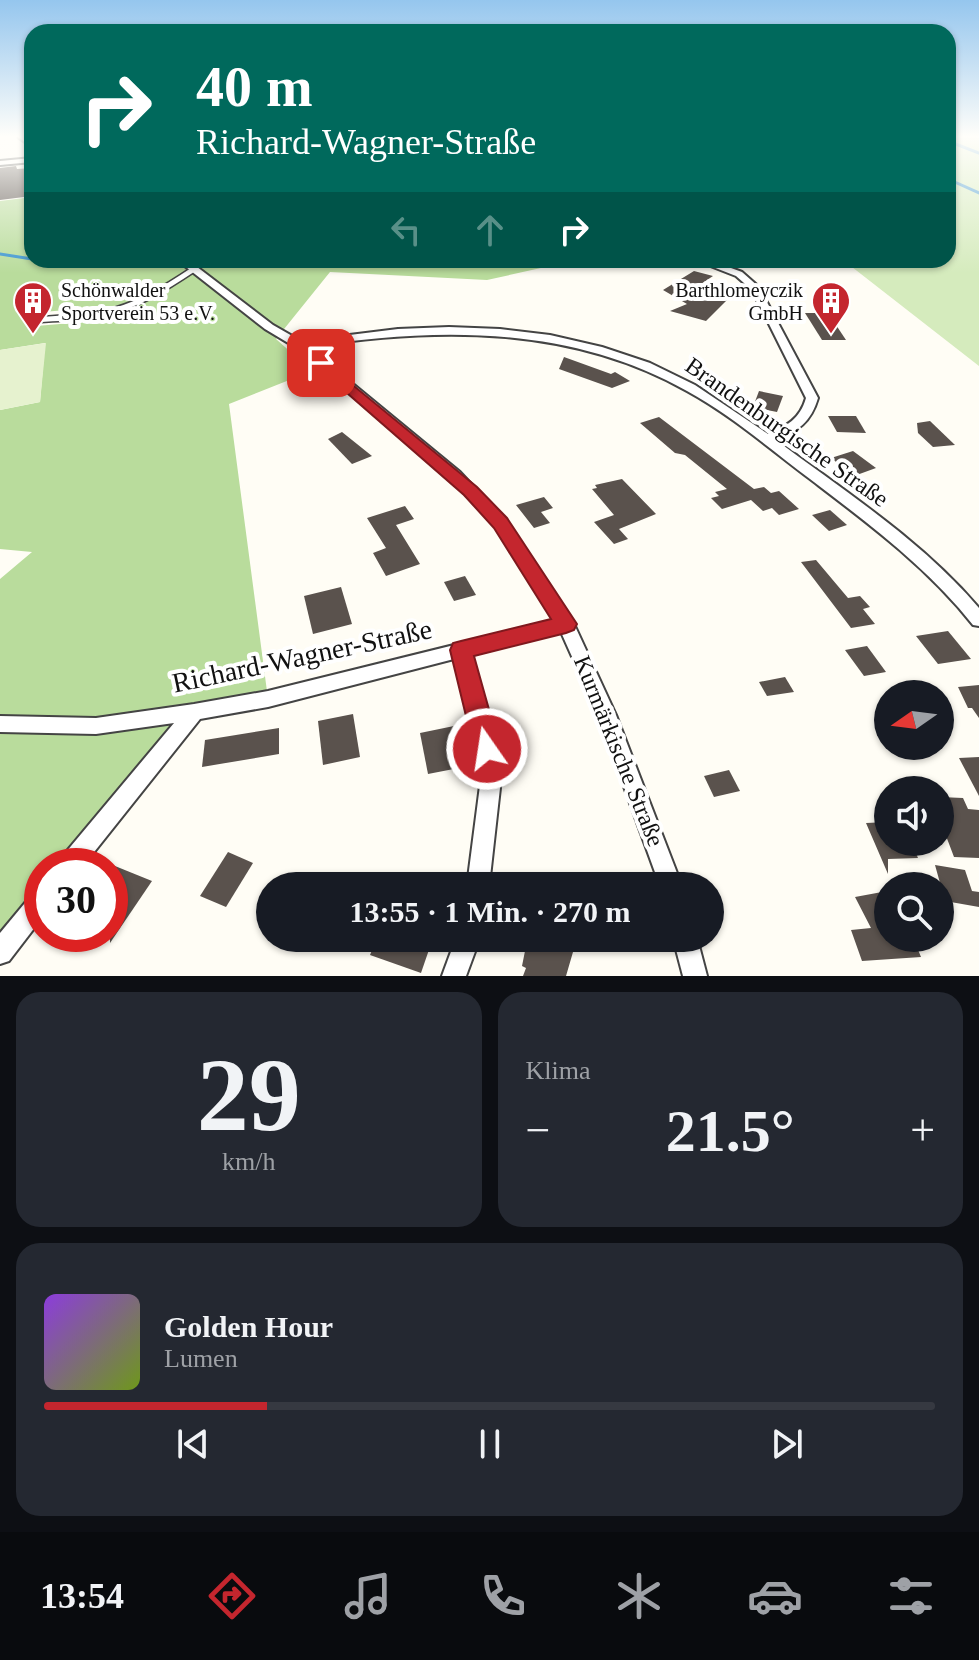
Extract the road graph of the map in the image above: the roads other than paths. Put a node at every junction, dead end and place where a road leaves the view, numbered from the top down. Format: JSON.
{"nodes":[{"id":1,"x":722,"y":268,"type":"edge"},
{"id":2,"x":194,"y":269,"type":"joint"},
{"id":3,"x":29,"y":320,"type":"dead end"},
{"id":4,"x":299,"y":345,"type":"junction"},
{"id":5,"x":767,"y":439,"type":"junction"},
{"id":6,"x":979,"y":620,"type":"edge"},
{"id":7,"x":566,"y":624,"type":"junction"},
{"id":8,"x":461,"y":650,"type":"junction"},
{"id":9,"x":194,"y":712,"type":"junction"},
{"id":10,"x":0,"y":724,"type":"edge"},
{"id":11,"x":84,"y":848,"type":"edge"},
{"id":12,"x":480,"y":872,"type":"edge"},
{"id":13,"x":666,"y":872,"type":"edge"},
{"id":14,"x":24,"y":922,"type":"edge"},
{"id":15,"x":0,"y":952,"type":"edge"},
{"id":16,"x":463,"y":952,"type":"edge"},
{"id":17,"x":689,"y":952,"type":"edge"},
{"id":18,"x":454,"y":976,"type":"edge"},
{"id":19,"x":695,"y":976,"type":"edge"}],
"edges":[{"from":1,"to":5,"type":"street"},
{"from":2,"to":3,"type":"lane"},
{"from":2,"to":4,"type":"street","name":"Kurmärkische Straße"},
{"from":4,"to":5,"type":"street","name":"Brandenburgische Straße"},
{"from":4,"to":7,"type":"street","name":"Kurmärkische Straße"},
{"from":5,"to":6,"type":"street","name":"Brandenburgische Straße"},
{"from":7,"to":8,"type":"street","name":"Richard-Wagner-Straße"},
{"from":7,"to":13,"type":"street","name":"Kurmärkische Straße"},
{"from":8,"to":9,"type":"street","name":"Richard-Wagner-Straße"},
{"from":8,"to":12,"type":"street"},
{"from":9,"to":10,"type":"street","name":"Richard-Wagner-Straße"},
{"from":9,"to":11,"type":"street"},
{"from":14,"to":15,"type":"street"},
{"from":16,"to":18,"type":"street"},
{"from":17,"to":19,"type":"street"}]}
